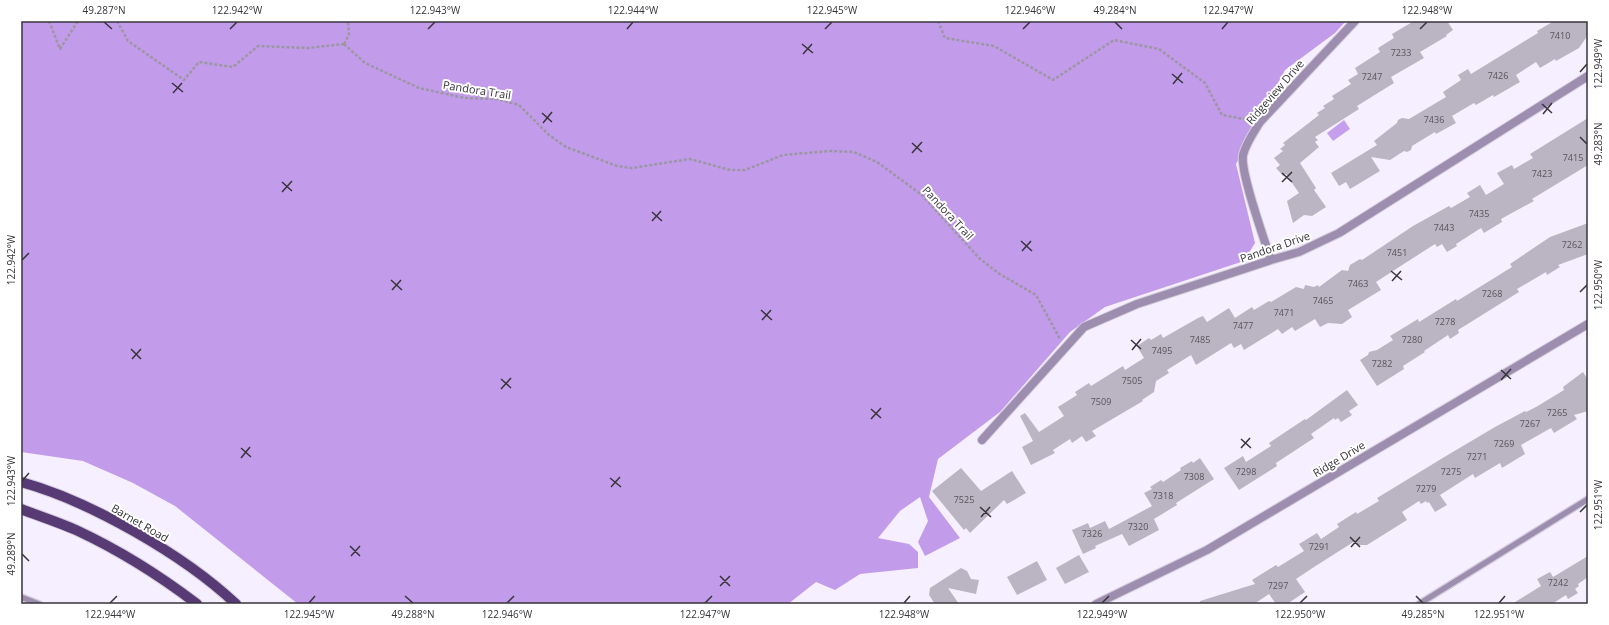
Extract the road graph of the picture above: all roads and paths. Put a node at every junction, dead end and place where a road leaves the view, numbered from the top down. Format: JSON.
{"nodes":[{"id":1,"x":49,"y":21,"type":"edge"},
{"id":2,"x":78,"y":21,"type":"edge"},
{"id":3,"x":117,"y":21,"type":"edge"},
{"id":4,"x":348,"y":21,"type":"edge"},
{"id":5,"x":938,"y":21,"type":"edge"},
{"id":6,"x":1355,"y":21,"type":"edge"},
{"id":7,"x":344,"y":44,"type":"junction"},
{"id":8,"x":1588,"y":76,"type":"edge"},
{"id":9,"x":1260,"y":122,"type":"junction"},
{"id":10,"x":1271,"y":260,"type":"junction"},
{"id":11,"x":1588,"y":324,"type":"edge"},
{"id":12,"x":1066,"y":348,"type":"junction"},
{"id":13,"x":982,"y":440,"type":"dead end"},
{"id":14,"x":21,"y":482,"type":"edge"},
{"id":15,"x":1588,"y":499,"type":"edge"},
{"id":16,"x":21,"y":509,"type":"edge"},
{"id":17,"x":21,"y":597,"type":"edge"},
{"id":18,"x":39,"y":604,"type":"edge"},
{"id":19,"x":197,"y":604,"type":"edge"},
{"id":20,"x":236,"y":604,"type":"edge"},
{"id":21,"x":1096,"y":604,"type":"edge"},
{"id":22,"x":1419,"y":604,"type":"edge"}],
"edges":[{"from":1,"to":2,"type":"path"},
{"from":3,"to":7,"type":"path"},
{"from":4,"to":7,"type":"path"},
{"from":5,"to":9,"type":"path"},
{"from":6,"to":9,"type":"street","name":"Ridgeview Drive"},
{"from":7,"to":12,"type":"path","name":"Pandora Trail"},
{"from":8,"to":10,"type":"street","name":"Pandora Drive"},
{"from":9,"to":10,"type":"street","name":"Ridgeview Drive"},
{"from":10,"to":12,"type":"street","name":"Pandora Drive"},
{"from":11,"to":21,"type":"street","name":"Ridge Drive"},
{"from":12,"to":13,"type":"street","name":"Pandora Drive"},
{"from":14,"to":20,"type":"main road","name":"Barnet Road"},
{"from":15,"to":22,"type":"lane"},
{"from":16,"to":19,"type":"main road"},
{"from":17,"to":18,"type":"lane"}]}
